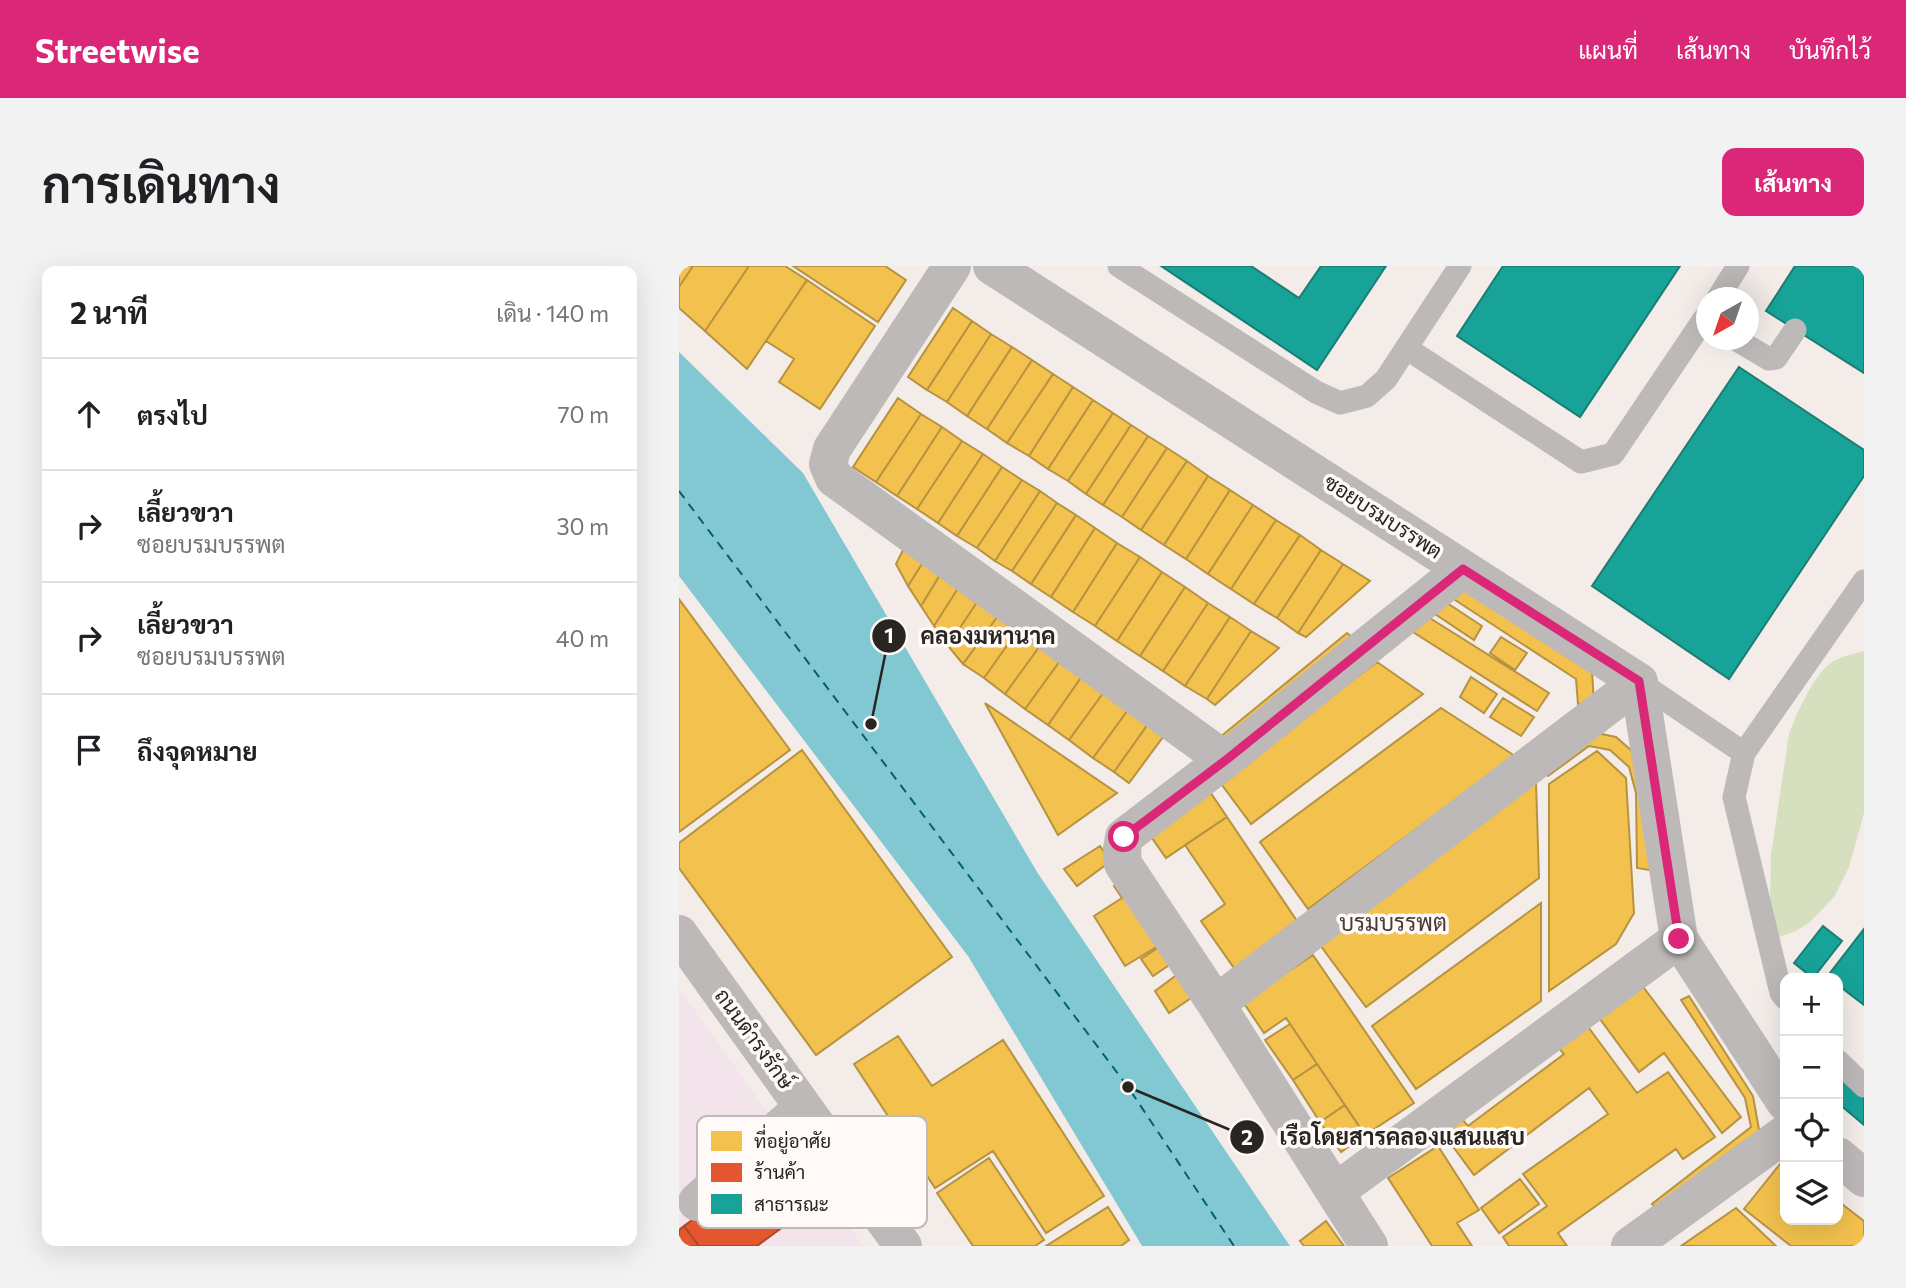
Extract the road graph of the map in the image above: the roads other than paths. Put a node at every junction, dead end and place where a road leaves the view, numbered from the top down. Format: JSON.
{"nodes":[{"id":1,"x":952,"y":266,"type":"edge"},
{"id":2,"x":992,"y":266,"type":"edge"},
{"id":3,"x":1119,"y":266,"type":"edge"},
{"id":4,"x":1460,"y":266,"type":"edge"},
{"id":5,"x":1738,"y":266,"type":"edge"},
{"id":6,"x":1725,"y":287,"type":"edge"},
{"id":7,"x":1795,"y":330,"type":"dead end"},
{"id":8,"x":1696,"y":333,"type":"edge"},
{"id":9,"x":1406,"y":348,"type":"junction"},
{"id":10,"x":1754,"y":350,"type":"edge"},
{"id":11,"x":1463,"y":569,"type":"junction"},
{"id":12,"x":1864,"y":581,"type":"edge"},
{"id":13,"x":1639,"y":681,"type":"junction"},
{"id":14,"x":1744,"y":753,"type":"junction"},
{"id":15,"x":1226,"y":760,"type":"junction"},
{"id":16,"x":679,"y":934,"type":"edge"},
{"id":17,"x":1679,"y":939,"type":"junction"},
{"id":18,"x":1780,"y":989,"type":"edge"},
{"id":19,"x":1216,"y":1004,"type":"junction"},
{"id":20,"x":1843,"y":1066,"type":"edge"},
{"id":21,"x":1864,"y":1086,"type":"edge"},
{"id":22,"x":1783,"y":1099,"type":"edge"},
{"id":23,"x":803,"y":1107,"type":"junction"},
{"id":24,"x":793,"y":1116,"type":"edge"},
{"id":25,"x":809,"y":1116,"type":"edge"},
{"id":26,"x":1780,"y":1138,"type":"edge"},
{"id":27,"x":1843,"y":1160,"type":"edge"},
{"id":28,"x":1864,"y":1178,"type":"edge"},
{"id":29,"x":1335,"y":1192,"type":"junction"},
{"id":30,"x":889,"y":1228,"type":"edge"},
{"id":31,"x":902,"y":1246,"type":"edge"},
{"id":32,"x":1369,"y":1246,"type":"edge"},
{"id":33,"x":1630,"y":1246,"type":"edge"}],
"edges":[{"from":1,"to":15,"type":"street"},
{"from":2,"to":11,"type":"street","name":"ซอยบรมบรรพต"},
{"from":3,"to":9,"type":"lane"},
{"from":4,"to":9,"type":"lane"},
{"from":5,"to":6,"type":"lane"},
{"from":7,"to":10,"type":"lane"},
{"from":8,"to":9,"type":"lane"},
{"from":11,"to":13,"type":"street","name":"ซอยบรมบรรพต"},
{"from":11,"to":15,"type":"street"},
{"from":12,"to":14,"type":"lane"},
{"from":13,"to":14,"type":"lane"},
{"from":13,"to":17,"type":"street"},
{"from":13,"to":19,"type":"street"},
{"from":14,"to":18,"type":"lane"},
{"from":15,"to":19,"type":"street"},
{"from":16,"to":23,"type":"street","name":"ถนนดำรงรักษ์"},
{"from":17,"to":22,"type":"street"},
{"from":17,"to":29,"type":"street"},
{"from":19,"to":29,"type":"street"},
{"from":20,"to":21,"type":"lane"},
{"from":23,"to":24,"type":"street"},
{"from":23,"to":25,"type":"street","name":"ถนนดำรงรักษ์"},
{"from":26,"to":33,"type":"street"},
{"from":27,"to":28,"type":"street"},
{"from":29,"to":32,"type":"street"},
{"from":30,"to":31,"type":"street","name":"ถนนดำรงรักษ์"}]}
